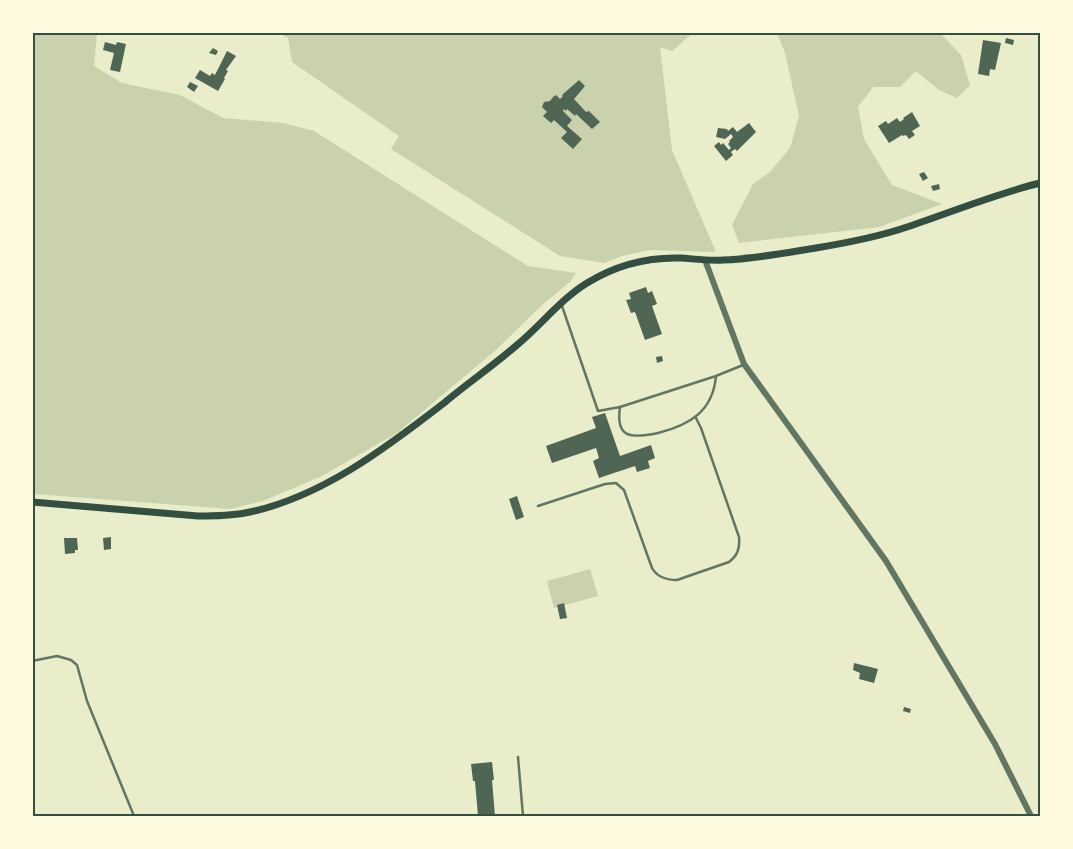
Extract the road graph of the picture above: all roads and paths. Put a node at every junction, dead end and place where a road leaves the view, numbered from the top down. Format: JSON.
{"nodes":[{"id":1,"x":1040,"y":183,"type":"edge"},
{"id":2,"x":705,"y":260,"type":"junction"},
{"id":3,"x":562,"y":304,"type":"junction"},
{"id":4,"x":744,"y":364,"type":"junction"},
{"id":5,"x":716,"y":376,"type":"junction"},
{"id":6,"x":620,"y":407,"type":"junction"},
{"id":7,"x":696,"y":418,"type":"junction"},
{"id":8,"x":32,"y":502,"type":"edge"},
{"id":9,"x":538,"y":506,"type":"dead end"},
{"id":10,"x":32,"y":661,"type":"edge"},
{"id":11,"x":518,"y":757,"type":"dead end"},
{"id":12,"x":134,"y":816,"type":"edge"},
{"id":13,"x":523,"y":816,"type":"edge"},
{"id":14,"x":1031,"y":816,"type":"edge"}],
"edges":[{"from":1,"to":2,"type":"main road"},
{"from":2,"to":3,"type":"main road"},
{"from":2,"to":4,"type":"street"},
{"from":3,"to":6,"type":"lane"},
{"from":3,"to":8,"type":"main road"},
{"from":4,"to":5,"type":"lane"},
{"from":4,"to":14,"type":"street"},
{"from":5,"to":6,"type":"lane"},
{"from":5,"to":7,"type":"lane"},
{"from":6,"to":7,"type":"lane"},
{"from":7,"to":9,"type":"lane"},
{"from":10,"to":12,"type":"lane"},
{"from":11,"to":13,"type":"lane"}]}
